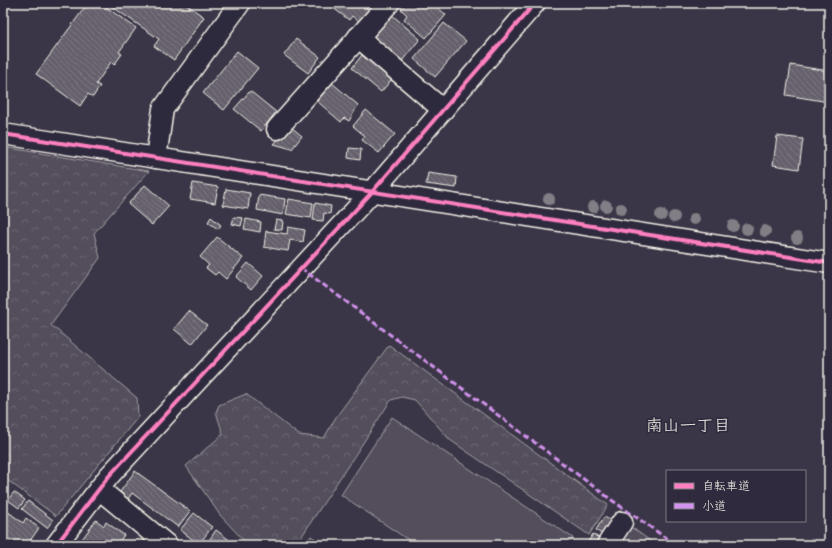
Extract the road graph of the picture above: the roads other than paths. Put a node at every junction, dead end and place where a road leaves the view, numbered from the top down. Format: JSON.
{"nodes":[{"id":1,"x":240,"y":3,"type":"edge"},
{"id":2,"x":388,"y":3,"type":"edge"},
{"id":3,"x":535,"y":3,"type":"edge"},
{"id":4,"x":358,"y":37,"type":"junction"},
{"id":5,"x":443,"y":110,"type":"junction"},
{"id":6,"x":277,"y":129,"type":"dead end"},
{"id":7,"x":3,"y":134,"type":"edge"},
{"id":8,"x":156,"y":158,"type":"junction"},
{"id":9,"x":372,"y":192,"type":"junction"},
{"id":10,"x":829,"y":263,"type":"edge"},
{"id":11,"x":99,"y":489,"type":"junction"},
{"id":12,"x":622,"y":522,"type":"dead end"},
{"id":13,"x":56,"y":545,"type":"edge"},
{"id":14,"x":167,"y":545,"type":"edge"},
{"id":15,"x":607,"y":545,"type":"edge"}],
"edges":[{"from":1,"to":8,"type":"street"},
{"from":2,"to":4,"type":"street"},
{"from":3,"to":5,"type":"street"},
{"from":4,"to":5,"type":"street"},
{"from":4,"to":6,"type":"street"},
{"from":5,"to":9,"type":"street"},
{"from":7,"to":8,"type":"street"},
{"from":8,"to":9,"type":"street"},
{"from":9,"to":10,"type":"street"},
{"from":9,"to":11,"type":"street"},
{"from":11,"to":13,"type":"street"},
{"from":11,"to":14,"type":"street"},
{"from":12,"to":15,"type":"street"}]}
